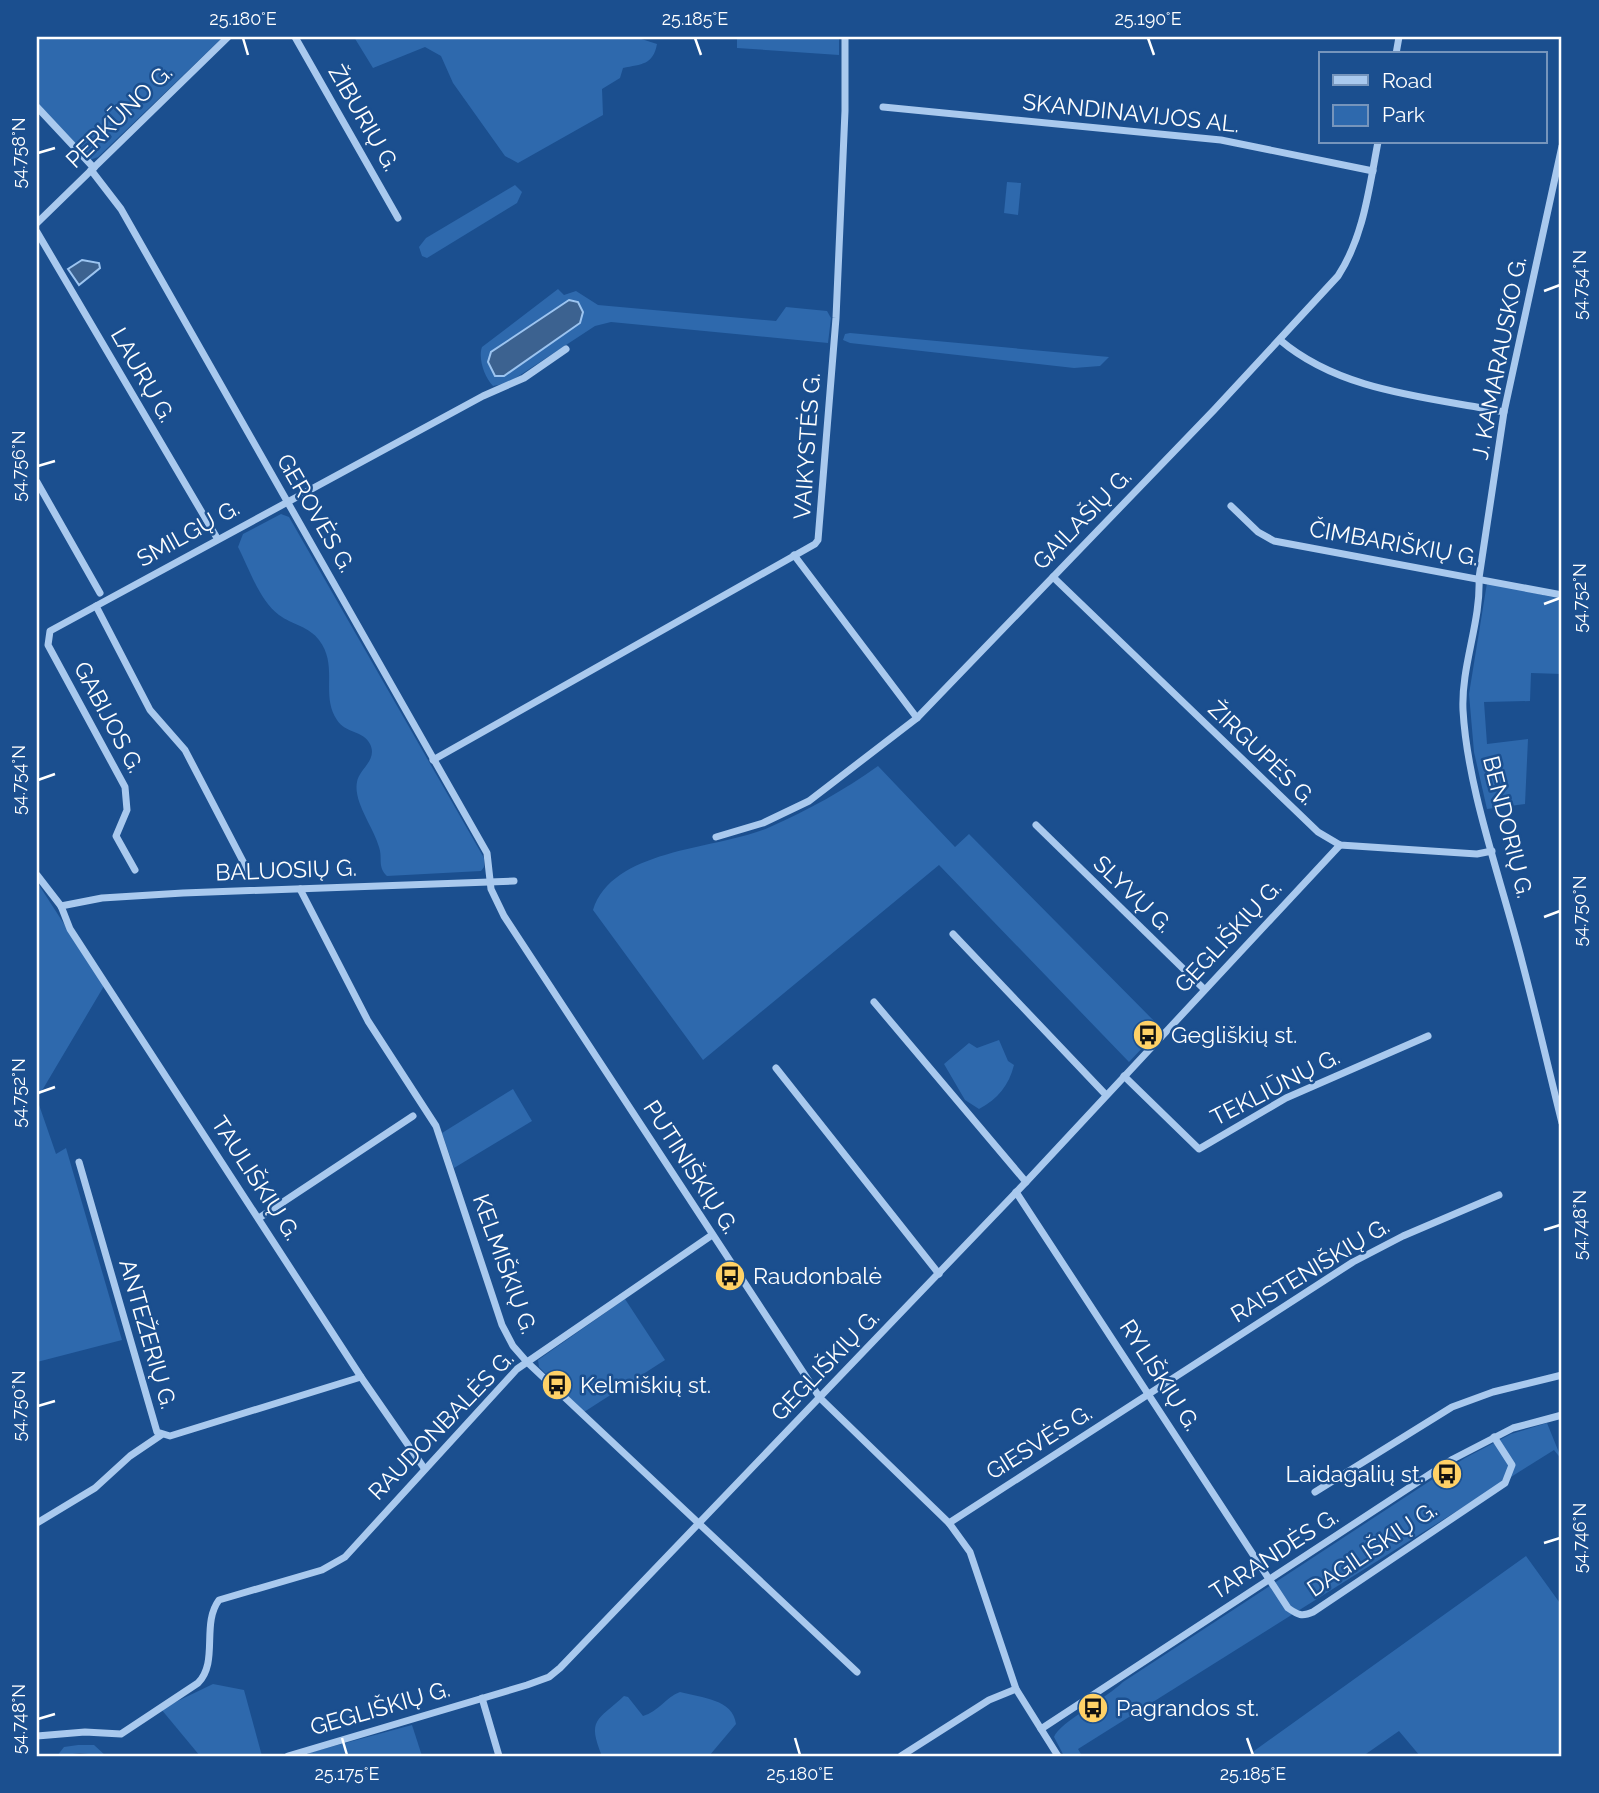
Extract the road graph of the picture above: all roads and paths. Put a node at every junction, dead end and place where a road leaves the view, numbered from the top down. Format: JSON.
{"nodes":[{"id":1,"x":229,"y":37,"type":"edge"},
{"id":2,"x":295,"y":37,"type":"edge"},
{"id":3,"x":845,"y":37,"type":"edge"},
{"id":4,"x":37,"y":107,"type":"edge"},
{"id":5,"x":883,"y":107,"type":"dead end"},
{"id":6,"x":1378,"y":144,"type":"edge"},
{"id":7,"x":1562,"y":146,"type":"edge"},
{"id":8,"x":93,"y":169,"type":"junction"},
{"id":9,"x":1373,"y":171,"type":"junction"},
{"id":10,"x":398,"y":218,"type":"dead end"},
{"id":11,"x":37,"y":223,"type":"edge"},
{"id":12,"x":37,"y":232,"type":"edge"},
{"id":13,"x":1280,"y":340,"type":"junction"},
{"id":14,"x":566,"y":349,"type":"dead end"},
{"id":15,"x":1504,"y":412,"type":"junction"},
{"id":16,"x":37,"y":482,"type":"edge"},
{"id":17,"x":287,"y":501,"type":"junction"},
{"id":18,"x":1231,"y":506,"type":"dead end"},
{"id":19,"x":217,"y":538,"type":"junction"},
{"id":20,"x":794,"y":555,"type":"junction"},
{"id":21,"x":1053,"y":577,"type":"junction"},
{"id":22,"x":1479,"y":578,"type":"junction"},
{"id":23,"x":100,"y":593,"type":"dead end"},
{"id":24,"x":1562,"y":595,"type":"edge"},
{"id":25,"x":96,"y":606,"type":"junction"},
{"id":26,"x":916,"y":718,"type":"junction"},
{"id":27,"x":433,"y":760,"type":"junction"},
{"id":28,"x":1036,"y":825,"type":"dead end"},
{"id":29,"x":716,"y":837,"type":"dead end"},
{"id":30,"x":1340,"y":845,"type":"junction"},
{"id":31,"x":1492,"y":851,"type":"junction"},
{"id":32,"x":135,"y":870,"type":"dead end"},
{"id":33,"x":247,"y":871,"type":"dead end"},
{"id":34,"x":37,"y":875,"type":"edge"},
{"id":35,"x":514,"y":881,"type":"dead end"},
{"id":36,"x":491,"y":883,"type":"junction"},
{"id":37,"x":300,"y":889,"type":"junction"},
{"id":38,"x":61,"y":906,"type":"junction"},
{"id":39,"x":953,"y":934,"type":"dead end"},
{"id":40,"x":1204,"y":989,"type":"junction"},
{"id":41,"x":874,"y":1002,"type":"dead end"},
{"id":42,"x":1428,"y":1035,"type":"dead end"},
{"id":43,"x":776,"y":1068,"type":"dead end"},
{"id":44,"x":1124,"y":1076,"type":"junction"},
{"id":45,"x":1106,"y":1095,"type":"junction"},
{"id":46,"x":412,"y":1116,"type":"dead end"},
{"id":47,"x":1562,"y":1123,"type":"edge"},
{"id":48,"x":79,"y":1162,"type":"dead end"},
{"id":49,"x":1026,"y":1182,"type":"junction"},
{"id":50,"x":1016,"y":1192,"type":"junction"},
{"id":51,"x":1499,"y":1195,"type":"dead end"},
{"id":52,"x":259,"y":1218,"type":"junction"},
{"id":53,"x":712,"y":1235,"type":"junction"},
{"id":54,"x":939,"y":1274,"type":"junction"},
{"id":55,"x":527,"y":1362,"type":"junction"},
{"id":56,"x":1562,"y":1375,"type":"edge"},
{"id":57,"x":361,"y":1377,"type":"junction"},
{"id":58,"x":1150,"y":1395,"type":"junction"},
{"id":59,"x":820,"y":1398,"type":"junction"},
{"id":60,"x":1562,"y":1415,"type":"edge"},
{"id":61,"x":161,"y":1434,"type":"junction"},
{"id":62,"x":1494,"y":1437,"type":"junction"},
{"id":63,"x":424,"y":1468,"type":"junction"},
{"id":64,"x":1315,"y":1492,"type":"dead end"},
{"id":65,"x":37,"y":1523,"type":"edge"},
{"id":66,"x":948,"y":1523,"type":"junction"},
{"id":67,"x":699,"y":1525,"type":"junction"},
{"id":68,"x":1270,"y":1580,"type":"junction"},
{"id":69,"x":857,"y":1672,"type":"dead end"},
{"id":70,"x":1016,"y":1689,"type":"junction"},
{"id":71,"x":482,"y":1698,"type":"junction"},
{"id":72,"x":1041,"y":1729,"type":"junction"},
{"id":73,"x":37,"y":1736,"type":"edge"},
{"id":74,"x":288,"y":1756,"type":"edge"},
{"id":75,"x":499,"y":1756,"type":"edge"},
{"id":76,"x":901,"y":1756,"type":"edge"},
{"id":77,"x":1059,"y":1756,"type":"edge"}],
"edges":[{"from":1,"to":8,"type":"street","name":"PERKŪNO G."},
{"from":2,"to":10,"type":"street","name":"ŽIBURIŲ G."},
{"from":3,"to":20,"type":"street","name":"VAIKYSTĖS G."},
{"from":4,"to":8,"type":"street","name":"GEROVĖS G."},
{"from":5,"to":9,"type":"street","name":"SKANDINAVIJOS AL."},
{"from":6,"to":9,"type":"street","name":"GAILAŠIŲ G."},
{"from":7,"to":15,"type":"street","name":"J. KAMARAUSKO G."},
{"from":8,"to":11,"type":"street","name":"PERKŪNO G."},
{"from":8,"to":17,"type":"street","name":"GEROVĖS G."},
{"from":9,"to":13,"type":"street","name":"GAILAŠIŲ G."},
{"from":12,"to":19,"type":"street","name":"LAURŲ G."},
{"from":13,"to":15,"type":"street"},
{"from":13,"to":21,"type":"street","name":"GAILAŠIŲ G."},
{"from":14,"to":17,"type":"street","name":"SMILGŲ G."},
{"from":15,"to":22,"type":"street","name":"J. KAMARAUSKO G."},
{"from":16,"to":23,"type":"street"},
{"from":17,"to":19,"type":"street","name":"SMILGŲ G."},
{"from":17,"to":27,"type":"street","name":"GEROVĖS G."},
{"from":18,"to":22,"type":"street","name":"ČIMBARIŠKIŲ G."},
{"from":19,"to":25,"type":"street","name":"SMILGŲ G."},
{"from":20,"to":26,"type":"street"},
{"from":20,"to":27,"type":"street","name":"VAIKYSTĖS G."},
{"from":21,"to":26,"type":"street","name":"GAILAŠIŲ G."},
{"from":21,"to":30,"type":"street","name":"ŽIRGUPĖS G."},
{"from":22,"to":24,"type":"street","name":"ČIMBARIŠKIŲ G."},
{"from":22,"to":31,"type":"street","name":"BENDORIŲ G."},
{"from":25,"to":32,"type":"street","name":"GABIJOS G."},
{"from":25,"to":33,"type":"street"},
{"from":26,"to":29,"type":"street","name":"GAILAŠIŲ G."},
{"from":27,"to":36,"type":"street","name":"GEROVĖS G."},
{"from":28,"to":40,"type":"street","name":"SLYVŲ G."},
{"from":30,"to":31,"type":"street"},
{"from":30,"to":40,"type":"street","name":"GEGLIŠKIŲ G."},
{"from":31,"to":47,"type":"street","name":"BENDORIŲ G."},
{"from":34,"to":38,"type":"street","name":"TAULIŠKIŲ G."},
{"from":35,"to":36,"type":"street","name":"BALUOSIŲ G."},
{"from":36,"to":37,"type":"street","name":"BALUOSIŲ G."},
{"from":36,"to":53,"type":"street","name":"PUTINIŠKIŲ G."},
{"from":37,"to":38,"type":"street","name":"BALUOSIŲ G."},
{"from":37,"to":55,"type":"street","name":"KELMIŠKIŲ G."},
{"from":38,"to":52,"type":"street","name":"TAULIŠKIŲ G."},
{"from":39,"to":45,"type":"street"},
{"from":40,"to":44,"type":"street","name":"GEGLIŠKIŲ G."},
{"from":41,"to":49,"type":"street"},
{"from":42,"to":44,"type":"street","name":"TEKLIŪNŲ G."},
{"from":43,"to":54,"type":"street"},
{"from":44,"to":45,"type":"street","name":"GEGLIŠKIŲ G."},
{"from":45,"to":49,"type":"street","name":"GEGLIŠKIŲ G."},
{"from":46,"to":52,"type":"street"},
{"from":48,"to":61,"type":"street","name":"ANTEŽERIŲ G."},
{"from":49,"to":50,"type":"street","name":"GEGLIŠKIŲ G."},
{"from":50,"to":54,"type":"street","name":"GEGLIŠKIŲ G."},
{"from":50,"to":58,"type":"street","name":"RYLIŠKIŲ G."},
{"from":51,"to":58,"type":"street","name":"RAISTENIŠKIŲ G."},
{"from":52,"to":57,"type":"street","name":"TAULIŠKIŲ G."},
{"from":53,"to":55,"type":"street","name":"RAUDONBALĖS G."},
{"from":53,"to":59,"type":"street","name":"PUTINIŠKIŲ G."},
{"from":54,"to":59,"type":"street","name":"GEGLIŠKIŲ G."},
{"from":55,"to":63,"type":"street","name":"RAUDONBALĖS G."},
{"from":55,"to":67,"type":"street","name":"KELMIŠKIŲ G."},
{"from":56,"to":64,"type":"street"},
{"from":57,"to":61,"type":"street","name":"ANTEŽERIŲ G."},
{"from":57,"to":63,"type":"street","name":"TAULIŠKIŲ G."},
{"from":58,"to":66,"type":"street","name":"GIESVĖS G."},
{"from":58,"to":68,"type":"street","name":"RYLIŠKIŲ G."},
{"from":59,"to":66,"type":"street","name":"PUTINIŠKIŲ G."},
{"from":59,"to":67,"type":"street","name":"GEGLIŠKIŲ G."},
{"from":60,"to":62,"type":"street","name":"TARANDĖS G."},
{"from":61,"to":65,"type":"street"},
{"from":62,"to":68,"type":"street","name":"TARANDĖS G."},
{"from":62,"to":68,"type":"street","name":"DAGILIŠKIŲ G."},
{"from":63,"to":73,"type":"street","name":"RAUDONBALĖS G."},
{"from":66,"to":70,"type":"street","name":"PUTINIŠKIŲ G."},
{"from":67,"to":69,"type":"street","name":"KELMIŠKIŲ G."},
{"from":67,"to":71,"type":"street","name":"GEGLIŠKIŲ G."},
{"from":68,"to":72,"type":"street","name":"TARANDĖS G."},
{"from":70,"to":72,"type":"street","name":"PUTINIŠKIŲ G."},
{"from":70,"to":76,"type":"street"},
{"from":71,"to":74,"type":"street","name":"GEGLIŠKIŲ G."},
{"from":71,"to":75,"type":"street"},
{"from":72,"to":77,"type":"street"}]}
